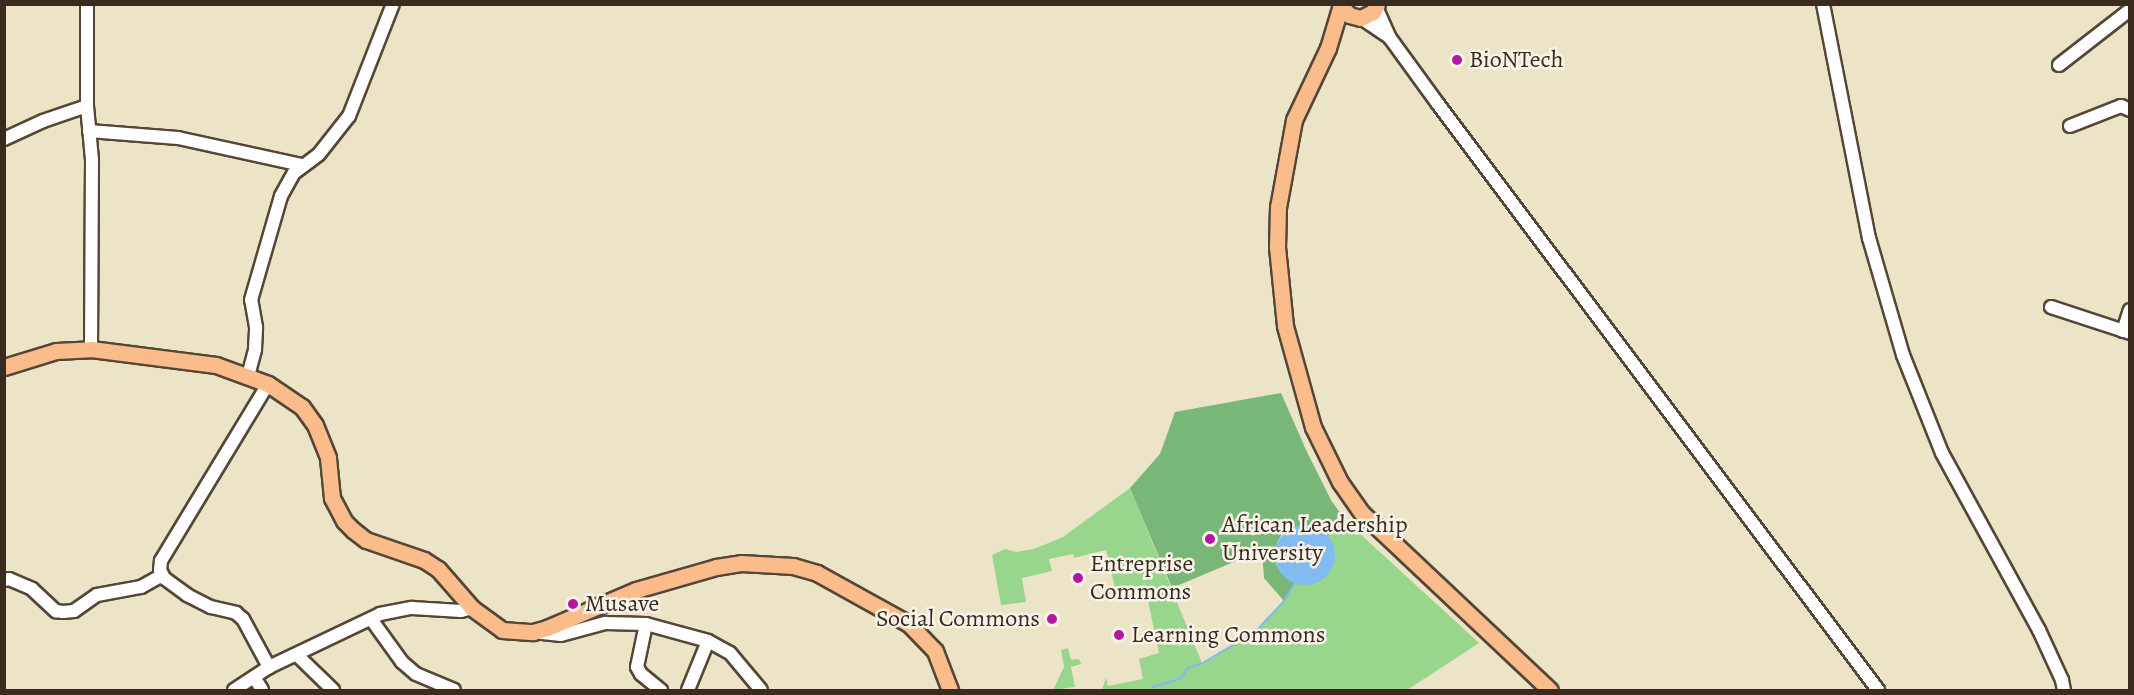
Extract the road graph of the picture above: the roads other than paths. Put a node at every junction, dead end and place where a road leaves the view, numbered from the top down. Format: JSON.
{"nodes":[{"id":1,"x":87,"y":4,"type":"edge"},
{"id":2,"x":393,"y":4,"type":"edge"},
{"id":3,"x":1823,"y":4,"type":"edge"},
{"id":4,"x":1340,"y":5,"type":"edge"},
{"id":5,"x":1377,"y":6,"type":"edge"},
{"id":6,"x":2130,"y":10,"type":"edge"},
{"id":7,"x":1360,"y":18,"type":"junction"},
{"id":8,"x":1390,"y":38,"type":"junction"},
{"id":9,"x":1328,"y":48,"type":"junction"},
{"id":10,"x":2059,"y":65,"type":"dead end"},
{"id":11,"x":87,"y":106,"type":"junction"},
{"id":12,"x":2130,"y":110,"type":"edge"},
{"id":13,"x":2070,"y":126,"type":"dead end"},
{"id":14,"x":90,"y":130,"type":"junction"},
{"id":15,"x":4,"y":139,"type":"edge"},
{"id":16,"x":302,"y":165,"type":"junction"},
{"id":17,"x":2051,"y":307,"type":"dead end"},
{"id":18,"x":2130,"y":310,"type":"edge"},
{"id":19,"x":2126,"y":332,"type":"edge"},
{"id":20,"x":91,"y":350,"type":"junction"},
{"id":21,"x":4,"y":367,"type":"edge"},
{"id":22,"x":248,"y":376,"type":"junction"},
{"id":23,"x":268,"y":384,"type":"junction"},
{"id":24,"x":164,"y":578,"type":"junction"},
{"id":25,"x":4,"y":580,"type":"edge"},
{"id":26,"x":472,"y":608,"type":"junction"},
{"id":27,"x":371,"y":619,"type":"junction"},
{"id":28,"x":646,"y":624,"type":"junction"},
{"id":29,"x":533,"y":632,"type":"junction"},
{"id":30,"x":708,"y":641,"type":"junction"},
{"id":31,"x":298,"y":656,"type":"junction"},
{"id":32,"x":269,"y":667,"type":"junction"},
{"id":33,"x":254,"y":677,"type":"junction"},
{"id":34,"x":234,"y":690,"type":"edge"},
{"id":35,"x":262,"y":690,"type":"edge"},
{"id":36,"x":333,"y":690,"type":"edge"},
{"id":37,"x":454,"y":690,"type":"edge"},
{"id":38,"x":661,"y":690,"type":"edge"},
{"id":39,"x":688,"y":690,"type":"edge"},
{"id":40,"x":761,"y":690,"type":"edge"},
{"id":41,"x":950,"y":690,"type":"edge"},
{"id":42,"x":1550,"y":690,"type":"edge"},
{"id":43,"x":1878,"y":690,"type":"edge"},
{"id":44,"x":2064,"y":690,"type":"edge"}],
"edges":[{"from":1,"to":11,"type":"street"},
{"from":2,"to":16,"type":"street"},
{"from":3,"to":44,"type":"street"},
{"from":4,"to":7,"type":"main road"},
{"from":4,"to":9,"type":"main road"},
{"from":5,"to":7,"type":"main road"},
{"from":5,"to":8,"type":"street"},
{"from":6,"to":10,"type":"street"},
{"from":7,"to":8,"type":"street"},
{"from":7,"to":9,"type":"main road"},
{"from":8,"to":43,"type":"street"},
{"from":9,"to":42,"type":"main road"},
{"from":11,"to":14,"type":"street"},
{"from":11,"to":15,"type":"street"},
{"from":12,"to":13,"type":"street"},
{"from":14,"to":16,"type":"street"},
{"from":14,"to":20,"type":"street"},
{"from":16,"to":22,"type":"street"},
{"from":17,"to":19,"type":"street"},
{"from":18,"to":19,"type":"street"},
{"from":20,"to":21,"type":"main road"},
{"from":20,"to":22,"type":"main road"},
{"from":22,"to":23,"type":"main road"},
{"from":23,"to":24,"type":"street"},
{"from":23,"to":26,"type":"main road"},
{"from":24,"to":25,"type":"street"},
{"from":24,"to":32,"type":"street"},
{"from":26,"to":27,"type":"street"},
{"from":26,"to":29,"type":"main road"},
{"from":27,"to":31,"type":"street"},
{"from":27,"to":37,"type":"street"},
{"from":28,"to":29,"type":"street"},
{"from":28,"to":30,"type":"street"},
{"from":28,"to":38,"type":"street"},
{"from":29,"to":41,"type":"main road"},
{"from":30,"to":39,"type":"street"},
{"from":30,"to":40,"type":"street"},
{"from":31,"to":32,"type":"street"},
{"from":31,"to":36,"type":"street"},
{"from":32,"to":33,"type":"street"},
{"from":33,"to":34,"type":"street"},
{"from":33,"to":35,"type":"street"}]}
